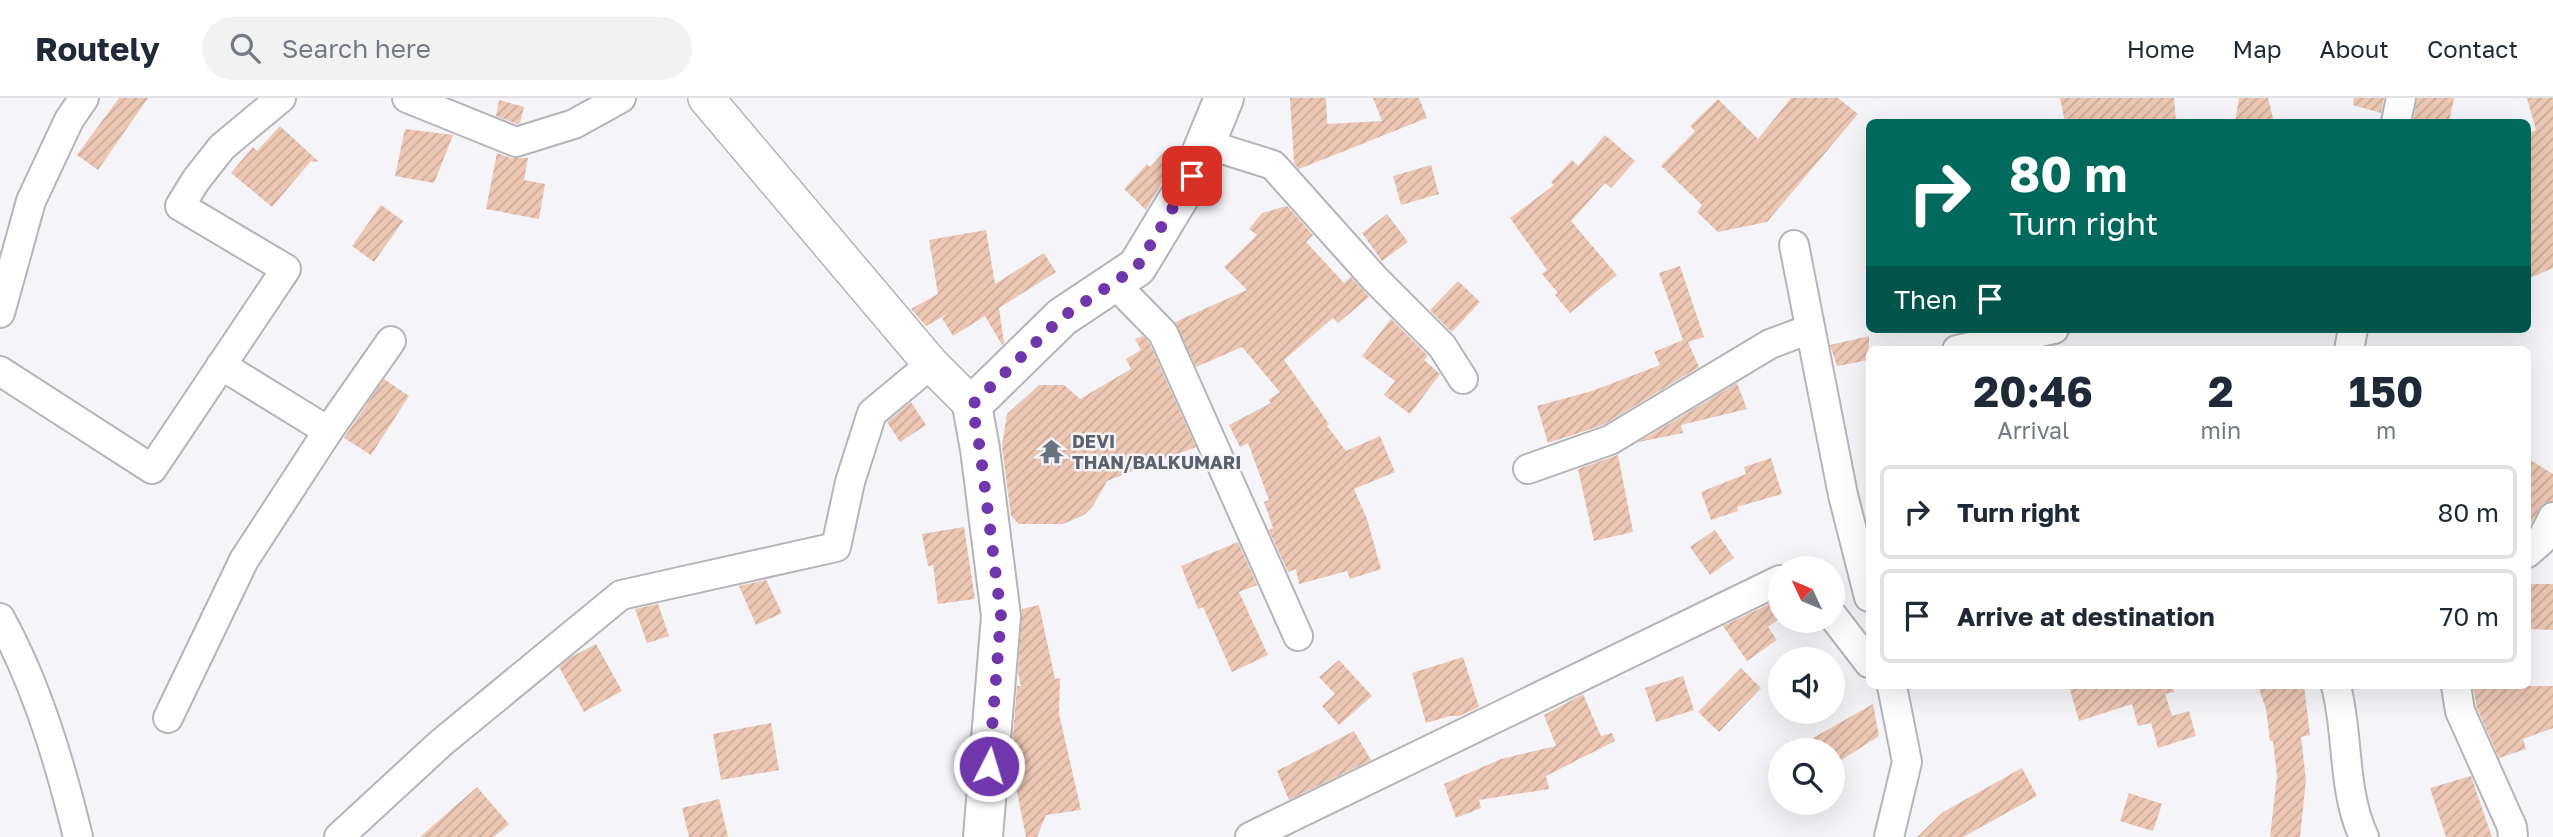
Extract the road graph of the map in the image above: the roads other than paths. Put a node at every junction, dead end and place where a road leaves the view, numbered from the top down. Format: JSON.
{"nodes":[{"id":1,"x":84,"y":98,"type":"edge"},
{"id":2,"x":281,"y":98,"type":"edge"},
{"id":3,"x":407,"y":98,"type":"edge"},
{"id":4,"x":621,"y":98,"type":"edge"},
{"id":5,"x":706,"y":98,"type":"edge"},
{"id":6,"x":1224,"y":98,"type":"edge"},
{"id":7,"x":2401,"y":98,"type":"edge"},
{"id":8,"x":2397,"y":119,"type":"edge"},
{"id":9,"x":1206,"y":144,"type":"junction"},
{"id":10,"x":1794,"y":245,"type":"dead end"},
{"id":11,"x":1113,"y":282,"type":"junction"},
{"id":12,"x":0,"y":313,"type":"edge"},
{"id":13,"x":1810,"y":329,"type":"junction"},
{"id":14,"x":2036,"y":333,"type":"edge"},
{"id":15,"x":391,"y":341,"type":"dead end"},
{"id":16,"x":1975,"y":346,"type":"edge"},
{"id":17,"x":221,"y":365,"type":"junction"},
{"id":18,"x":932,"y":365,"type":"junction"},
{"id":19,"x":0,"y":371,"type":"edge"},
{"id":20,"x":1463,"y":379,"type":"dead end"},
{"id":21,"x":972,"y":405,"type":"junction"},
{"id":22,"x":328,"y":431,"type":"junction"},
{"id":23,"x":1528,"y":469,"type":"dead end"},
{"id":24,"x":2553,"y":517,"type":"edge"},
{"id":25,"x":2531,"y":549,"type":"edge"},
{"id":26,"x":1866,"y":585,"type":"edge"},
{"id":27,"x":1768,"y":586,"type":"edge"},
{"id":28,"x":0,"y":618,"type":"edge"},
{"id":29,"x":1845,"y":632,"type":"edge"},
{"id":30,"x":1298,"y":636,"type":"dead end"},
{"id":31,"x":1866,"y":659,"type":"edge"},
{"id":32,"x":1891,"y":689,"type":"edge"},
{"id":33,"x":2336,"y":689,"type":"edge"},
{"id":34,"x":2456,"y":689,"type":"edge"},
{"id":35,"x":167,"y":718,"type":"dead end"},
{"id":36,"x":78,"y":837,"type":"edge"},
{"id":37,"x":339,"y":837,"type":"edge"},
{"id":38,"x":983,"y":837,"type":"edge"},
{"id":39,"x":1250,"y":837,"type":"edge"},
{"id":40,"x":1889,"y":837,"type":"edge"},
{"id":41,"x":2364,"y":837,"type":"edge"},
{"id":42,"x":2513,"y":837,"type":"edge"}],
"edges":[{"from":1,"to":12,"type":"street"},
{"from":2,"to":17,"type":"street"},
{"from":3,"to":4,"type":"street"},
{"from":5,"to":18,"type":"street"},
{"from":6,"to":9,"type":"main road"},
{"from":7,"to":8,"type":"street"},
{"from":9,"to":11,"type":"main road"},
{"from":9,"to":20,"type":"street"},
{"from":10,"to":13,"type":"street"},
{"from":11,"to":21,"type":"main road"},
{"from":11,"to":30,"type":"street"},
{"from":13,"to":23,"type":"street"},
{"from":13,"to":26,"type":"street"},
{"from":14,"to":16,"type":"street"},
{"from":15,"to":22,"type":"street"},
{"from":17,"to":19,"type":"street"},
{"from":17,"to":22,"type":"street"},
{"from":18,"to":21,"type":"street"},
{"from":18,"to":37,"type":"street"},
{"from":21,"to":38,"type":"main road"},
{"from":22,"to":35,"type":"street"},
{"from":24,"to":25,"type":"street"},
{"from":27,"to":39,"type":"street"},
{"from":28,"to":36,"type":"street"},
{"from":29,"to":31,"type":"street"},
{"from":32,"to":40,"type":"street"},
{"from":33,"to":41,"type":"street"},
{"from":34,"to":42,"type":"street"}]}
